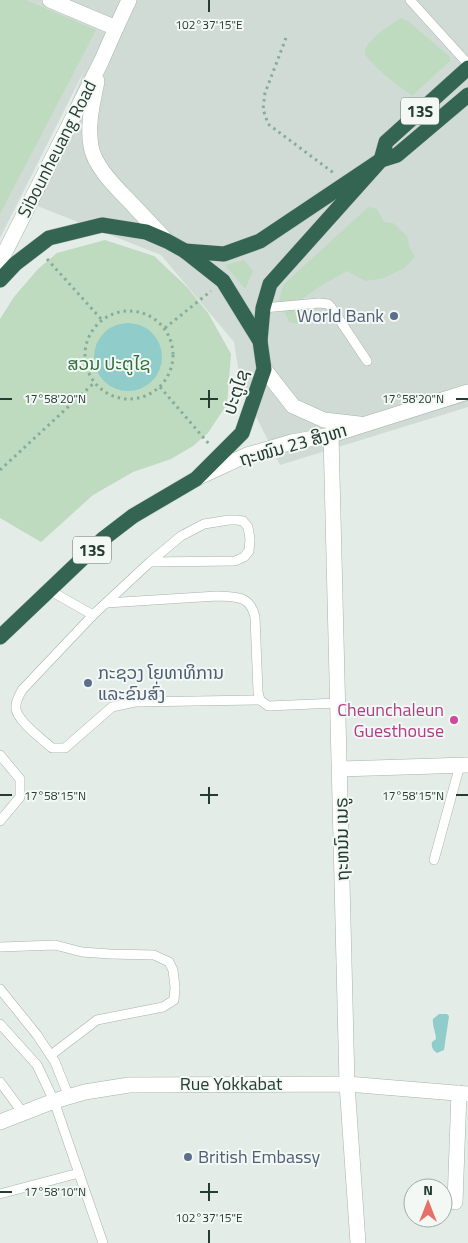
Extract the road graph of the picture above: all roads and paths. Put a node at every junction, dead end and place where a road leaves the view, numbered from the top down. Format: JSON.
{"nodes":[{"id":1,"x":50,"y":0,"type":"edge"},
{"id":2,"x":129,"y":0,"type":"edge"},
{"id":3,"x":410,"y":0,"type":"edge"},
{"id":4,"x":116,"y":28,"type":"junction"},
{"id":5,"x":286,"y":38,"type":"dead end"},
{"id":6,"x":101,"y":62,"type":"junction"},
{"id":7,"x":468,"y":64,"type":"edge"},
{"id":8,"x":468,"y":68,"type":"edge"},
{"id":9,"x":468,"y":95,"type":"edge"},
{"id":10,"x":382,"y":160,"type":"junction"},
{"id":11,"x":347,"y":184,"type":"junction"},
{"id":12,"x":167,"y":241,"type":"junction"},
{"id":13,"x":36,"y":248,"type":"junction"},
{"id":14,"x":186,"y":252,"type":"junction"},
{"id":15,"x":0,"y":262,"type":"edge"},
{"id":16,"x":0,"y":280,"type":"edge"},
{"id":17,"x":223,"y":281,"type":"junction"},
{"id":18,"x":263,"y":308,"type":"junction"},
{"id":19,"x":102,"y":320,"type":"junction"},
{"id":20,"x":165,"y":328,"type":"junction"},
{"id":21,"x":260,"y":341,"type":"junction"},
{"id":22,"x":367,"y":361,"type":"dead end"},
{"id":23,"x":264,"y":369,"type":"junction"},
{"id":24,"x":94,"y":382,"type":"junction"},
{"id":25,"x":160,"y":387,"type":"junction"},
{"id":26,"x":468,"y":392,"type":"edge"},
{"id":27,"x":363,"y":425,"type":"junction"},
{"id":28,"x":331,"y":435,"type":"junction"},
{"id":29,"x":219,"y":456,"type":"junction"},
{"id":30,"x":0,"y":470,"type":"edge"},
{"id":31,"x":196,"y":479,"type":"junction"},
{"id":32,"x":150,"y":562,"type":"junction"},
{"id":33,"x":48,"y":590,"type":"junction"},
{"id":34,"x":106,"y":603,"type":"junction"},
{"id":35,"x":93,"y":615,"type":"junction"},
{"id":36,"x":0,"y":637,"type":"edge"},
{"id":37,"x":260,"y":700,"type":"junction"},
{"id":38,"x":337,"y":703,"type":"junction"},
{"id":39,"x":0,"y":754,"type":"edge"},
{"id":40,"x":464,"y":765,"type":"edge"},
{"id":41,"x":340,"y":769,"type":"junction"},
{"id":42,"x":0,"y":821,"type":"edge"},
{"id":43,"x":434,"y":860,"type":"dead end"},
{"id":44,"x":0,"y":947,"type":"edge"},
{"id":45,"x":0,"y":989,"type":"edge"},
{"id":46,"x":0,"y":1024,"type":"edge"},
{"id":47,"x":51,"y":1055,"type":"junction"},
{"id":48,"x":0,"y":1082,"type":"edge"},
{"id":49,"x":347,"y":1084,"type":"junction"},
{"id":50,"x":464,"y":1093,"type":"edge"},
{"id":51,"x":61,"y":1099,"type":"junction"},
{"id":52,"x":23,"y":1113,"type":"junction"},
{"id":53,"x":0,"y":1122,"type":"edge"},
{"id":54,"x":79,"y":1172,"type":"junction"},
{"id":55,"x":0,"y":1194,"type":"edge"},
{"id":56,"x":455,"y":1202,"type":"dead end"},
{"id":57,"x":103,"y":1243,"type":"edge"},
{"id":58,"x":358,"y":1243,"type":"edge"}],
"edges":[{"from":1,"to":4,"type":"street"},
{"from":2,"to":4,"type":"street","name":"Sibounheuang Road"},
{"from":3,"to":7,"type":"lane"},
{"from":4,"to":6,"type":"street","name":"Sibounheuang Road"},
{"from":5,"to":11,"type":"path"},
{"from":6,"to":12,"type":"street","name":"Sibounheuang Road"},
{"from":6,"to":15,"type":"street","name":"Sibounheuang Road"},
{"from":8,"to":10,"type":"highway","number":"13S"},
{"from":9,"to":10,"type":"highway","number":"13S"},
{"from":10,"to":11,"type":"highway","number":"13S"},
{"from":10,"to":18,"type":"highway","number":"13S"},
{"from":11,"to":14,"type":"highway","number":"13S"},
{"from":12,"to":13,"type":"highway","name":"ປະຕູໄຊ","number":"13S"},
{"from":12,"to":14,"type":"highway","name":"ປະຕູໄຊ","number":"13S"},
{"from":13,"to":16,"type":"highway","name":"ປະຕູໄຊ","number":"13S"},
{"from":13,"to":19,"type":"path"},
{"from":14,"to":17,"type":"highway","name":"ປະຕູໄຊ","number":"13S"},
{"from":17,"to":20,"type":"path"},
{"from":17,"to":21,"type":"highway","name":"ປະຕູໄຊ","number":"13S"},
{"from":18,"to":21,"type":"highway","number":"13S"},
{"from":18,"to":22,"type":"lane"},
{"from":19,"to":20,"type":"path"},
{"from":19,"to":24,"type":"path"},
{"from":20,"to":25,"type":"path"},
{"from":21,"to":23,"type":"highway","name":"ປະຕູໄຊ","number":"13S"},
{"from":23,"to":27,"type":"street","name":"ຖະໜົນ 23 ສິງຫາ"},
{"from":23,"to":29,"type":"highway","name":"ປະຕູໄຊ","number":"13S"},
{"from":24,"to":25,"type":"path"},
{"from":24,"to":30,"type":"path"},
{"from":25,"to":29,"type":"path"},
{"from":26,"to":27,"type":"street","name":"ຖະໜົນ 23 ສິງຫາ"},
{"from":27,"to":28,"type":"street","name":"ຖະໜົນ 23 ສິງຫາ"},
{"from":28,"to":31,"type":"street","name":"ຖະໜົນ 23 ສິງຫາ"},
{"from":28,"to":38,"type":"street","name":"ຖະຫນົນ ເນຣູ"},
{"from":29,"to":31,"type":"highway","name":"ປະຕູໄຊ","number":"13S"},
{"from":31,"to":33,"type":"highway","name":"ປະຕູໄຊ","number":"13S"},
{"from":32,"to":32,"type":"lane"},
{"from":32,"to":34,"type":"lane"},
{"from":33,"to":35,"type":"lane"},
{"from":33,"to":36,"type":"highway","name":"ປະຕູໄຊ","number":"13S"},
{"from":34,"to":35,"type":"lane"},
{"from":34,"to":37,"type":"lane"},
{"from":35,"to":37,"type":"lane"},
{"from":37,"to":38,"type":"lane"},
{"from":38,"to":41,"type":"street","name":"ຖະຫນົນ ເນຣູ"},
{"from":39,"to":42,"type":"lane"},
{"from":40,"to":41,"type":"street"},
{"from":40,"to":43,"type":"lane"},
{"from":41,"to":49,"type":"street","name":"ຖະຫນົນ ເນຣູ"},
{"from":44,"to":47,"type":"lane"},
{"from":45,"to":47,"type":"lane"},
{"from":46,"to":51,"type":"lane"},
{"from":47,"to":51,"type":"lane"},
{"from":48,"to":52,"type":"lane"},
{"from":49,"to":50,"type":"street","name":"Rue Yokkabat"},
{"from":49,"to":51,"type":"street","name":"Rue Yokkabat"},
{"from":49,"to":58,"type":"street","name":"ຖະຫນົນ ເນຣູ"},
{"from":50,"to":56,"type":"street"},
{"from":51,"to":52,"type":"street","name":"Rue Yokkabat"},
{"from":51,"to":54,"type":"lane"},
{"from":52,"to":53,"type":"street","name":"Rue Yokkabat"},
{"from":54,"to":55,"type":"lane"},
{"from":54,"to":57,"type":"lane"}]}
